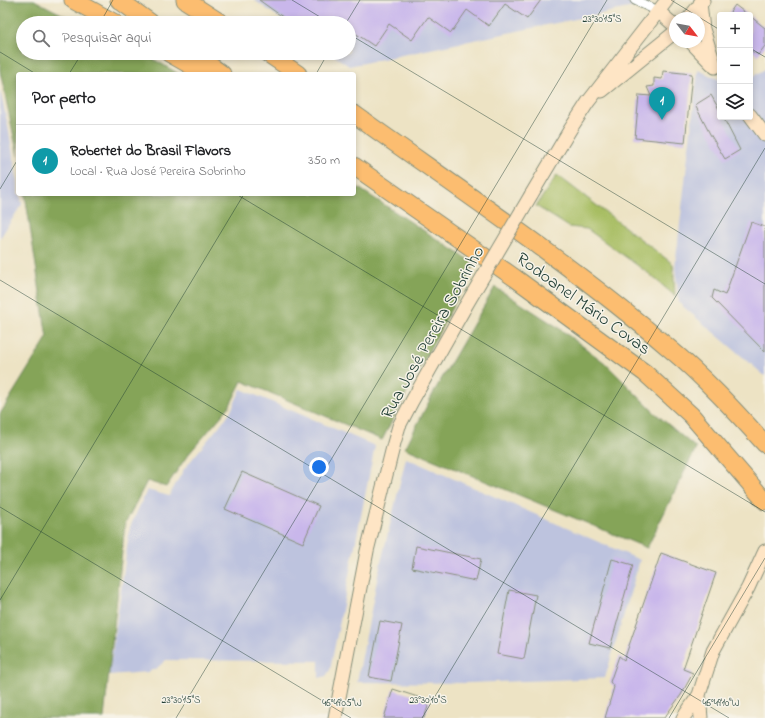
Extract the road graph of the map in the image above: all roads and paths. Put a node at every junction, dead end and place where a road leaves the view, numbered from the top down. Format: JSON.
{"nodes":[{"id":1,"x":74,"y":0,"type":"edge"},
{"id":2,"x":119,"y":0,"type":"edge"},
{"id":3,"x":185,"y":0,"type":"edge"},
{"id":4,"x":206,"y":0,"type":"edge"},
{"id":5,"x":635,"y":0,"type":"edge"},
{"id":6,"x":667,"y":0,"type":"edge"},
{"id":7,"x":702,"y":2,"type":"edge"},
{"id":8,"x":658,"y":11,"type":"junction"},
{"id":9,"x":694,"y":12,"type":"edge"},
{"id":10,"x":103,"y":16,"type":"edge"},
{"id":11,"x":141,"y":16,"type":"edge"},
{"id":12,"x":210,"y":16,"type":"edge"},
{"id":13,"x":225,"y":16,"type":"edge"},
{"id":14,"x":669,"y":21,"type":"edge"},
{"id":15,"x":669,"y":37,"type":"edge"},
{"id":16,"x":697,"y":48,"type":"edge"},
{"id":17,"x":181,"y":60,"type":"edge"},
{"id":18,"x":203,"y":60,"type":"edge"},
{"id":19,"x":279,"y":60,"type":"edge"},
{"id":20,"x":717,"y":68,"type":"edge"},
{"id":21,"x":717,"y":70,"type":"edge"},
{"id":22,"x":202,"y":72,"type":"edge"},
{"id":23,"x":219,"y":72,"type":"edge"},
{"id":24,"x":295,"y":72,"type":"edge"},
{"id":25,"x":588,"y":102,"type":"junction"},
{"id":26,"x":356,"y":115,"type":"edge"},
{"id":27,"x":753,"y":119,"type":"edge"},
{"id":28,"x":765,"y":135,"type":"edge"},
{"id":29,"x":356,"y":167,"type":"edge"},
{"id":30,"x":765,"y":444,"type":"edge"},
{"id":31,"x":765,"y":501,"type":"edge"},
{"id":32,"x":765,"y":551,"type":"edge"},
{"id":33,"x":699,"y":695,"type":"junction"},
{"id":34,"x":335,"y":718,"type":"edge"},
{"id":35,"x":683,"y":718,"type":"edge"},
{"id":36,"x":701,"y":718,"type":"edge"}],
"edges":[{"from":1,"to":10,"type":"highway"},
{"from":2,"to":11,"type":"highway"},
{"from":3,"to":12,"type":"highway"},
{"from":4,"to":13,"type":"highway"},
{"from":5,"to":8,"type":"street"},
{"from":6,"to":8,"type":"street","name":"Rua José Pereira Sobrinho"},
{"from":7,"to":9,"type":"street"},
{"from":7,"to":20,"type":"street"},
{"from":8,"to":14,"type":"street"},
{"from":8,"to":25,"type":"street","name":"Rua José Pereira Sobrinho"},
{"from":15,"to":25,"type":"street","name":"Rua José Pereira Sobrinho"},
{"from":16,"to":21,"type":"street"},
{"from":17,"to":22,"type":"highway"},
{"from":18,"to":23,"type":"highway"},
{"from":19,"to":24,"type":"highway"},
{"from":25,"to":34,"type":"street","name":"Rua José Pereira Sobrinho","bridge":true},
{"from":26,"to":30,"type":"highway","name":"Rodoanel Mário Covas"},
{"from":27,"to":28,"type":"street"},
{"from":29,"to":31,"type":"highway","name":"Rodoanel Mário Covas"},
{"from":32,"to":33,"type":"street"},
{"from":33,"to":35,"type":"street"},
{"from":33,"to":36,"type":"street"}]}
